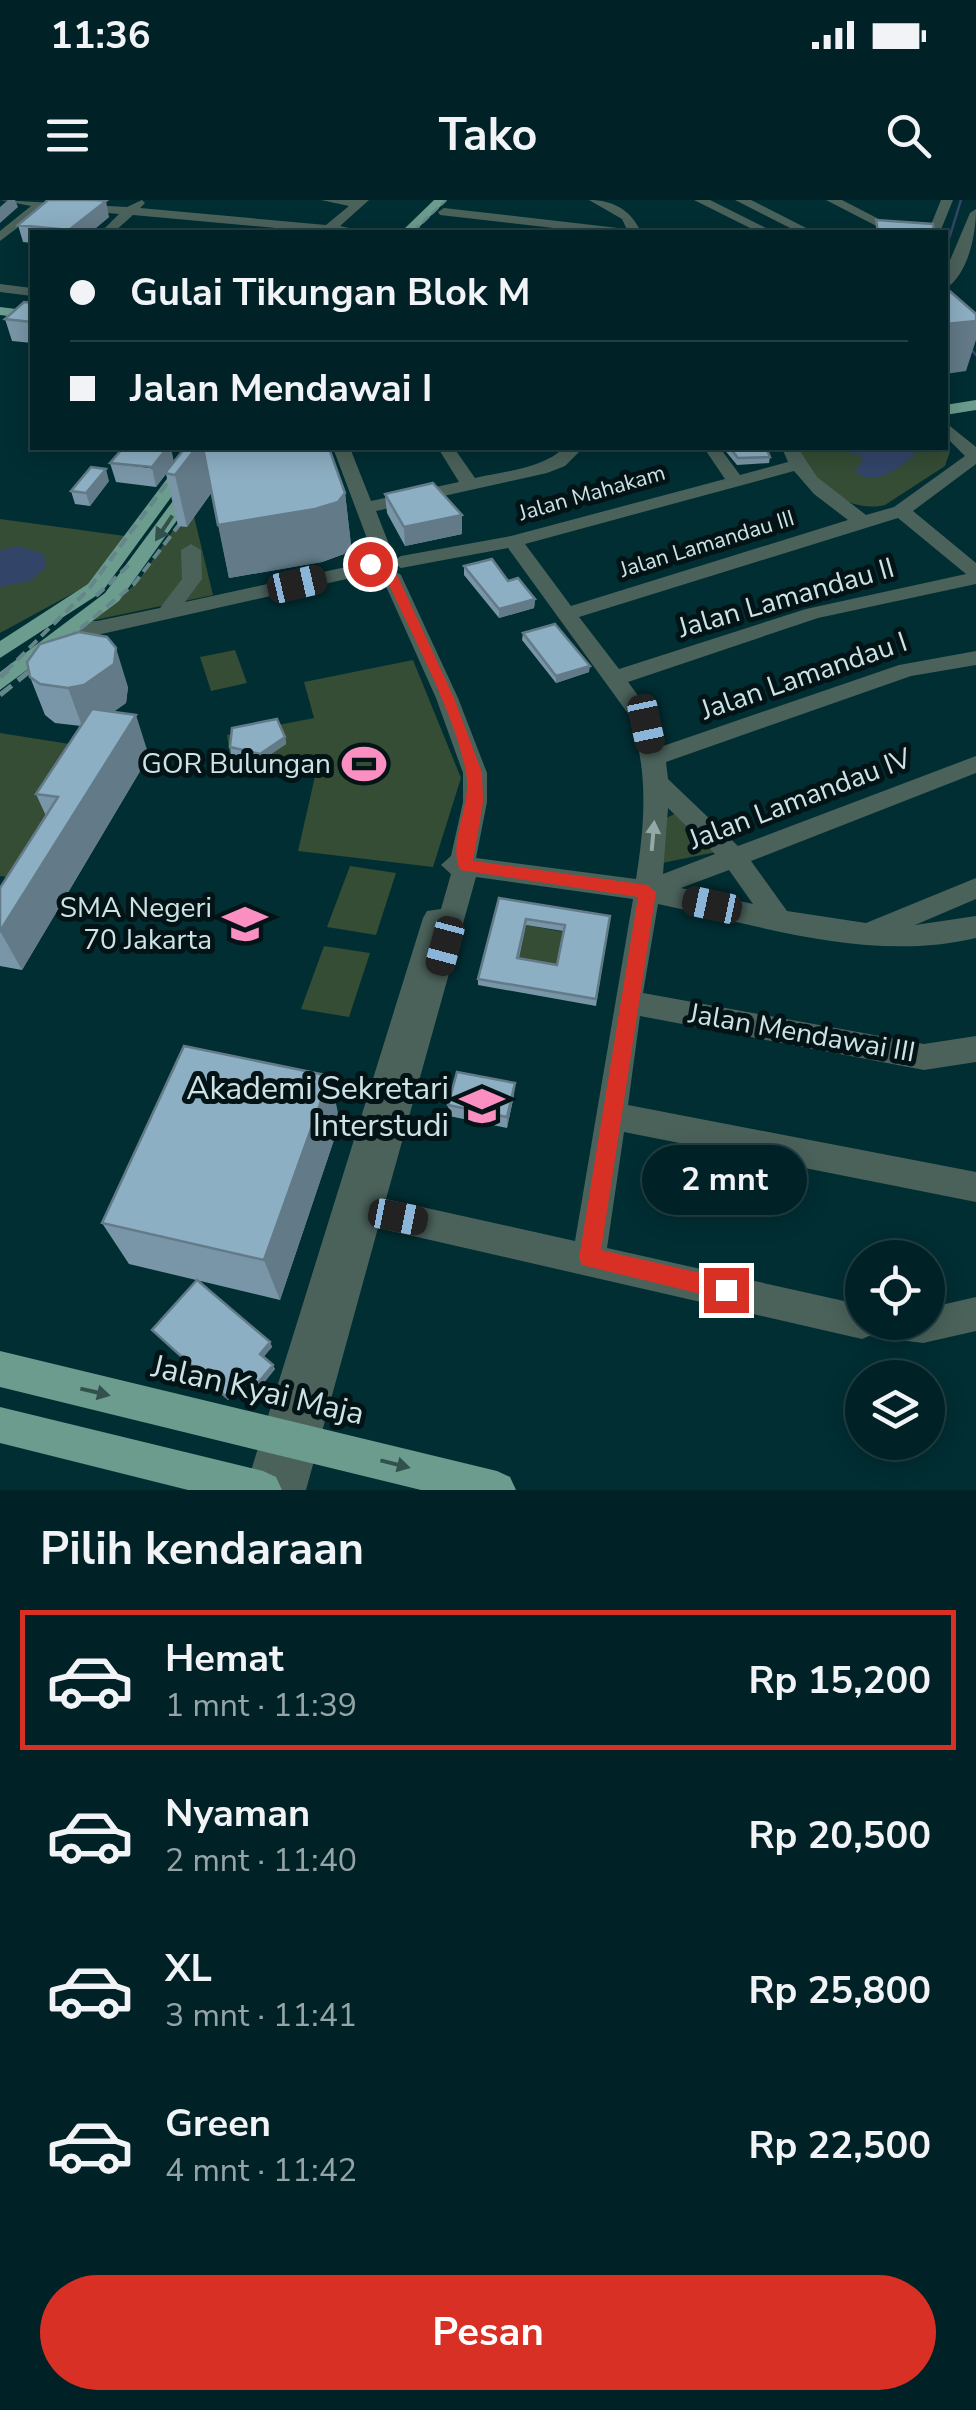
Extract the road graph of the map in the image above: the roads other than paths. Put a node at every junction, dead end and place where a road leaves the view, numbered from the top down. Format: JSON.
{"nodes":[{"id":1,"x":6,"y":200,"type":"edge"},
{"id":2,"x":143,"y":200,"type":"edge"},
{"id":3,"x":327,"y":200,"type":"edge"},
{"id":4,"x":456,"y":200,"type":"edge"},
{"id":5,"x":595,"y":200,"type":"edge"},
{"id":6,"x":700,"y":200,"type":"edge"},
{"id":7,"x":741,"y":200,"type":"edge"},
{"id":8,"x":832,"y":200,"type":"edge"},
{"id":9,"x":948,"y":200,"type":"edge"},
{"id":10,"x":362,"y":201,"type":"edge"},
{"id":11,"x":869,"y":201,"type":"edge"},
{"id":12,"x":44,"y":202,"type":"edge"},
{"id":13,"x":443,"y":206,"type":"edge"},
{"id":14,"x":131,"y":210,"type":"junction"},
{"id":15,"x":976,"y":213,"type":"edge"},
{"id":16,"x":520,"y":214,"type":"junction"},
{"id":17,"x":864,"y":216,"type":"junction"},
{"id":18,"x":108,"y":230,"type":"edge"},
{"id":19,"x":328,"y":230,"type":"edge"},
{"id":20,"x":410,"y":230,"type":"edge"},
{"id":21,"x":425,"y":230,"type":"edge"},
{"id":22,"x":504,"y":230,"type":"edge"},
{"id":23,"x":607,"y":230,"type":"edge"},
{"id":24,"x":633,"y":230,"type":"edge"},
{"id":25,"x":763,"y":230,"type":"edge"},
{"id":26,"x":803,"y":230,"type":"edge"},
{"id":27,"x":892,"y":230,"type":"edge"},
{"id":28,"x":935,"y":230,"type":"edge"},
{"id":29,"x":0,"y":237,"type":"edge"},
{"id":30,"x":960,"y":252,"type":"edge"},
{"id":31,"x":948,"y":278,"type":"edge"},
{"id":32,"x":0,"y":288,"type":"edge"},
{"id":33,"x":30,"y":295,"type":"edge"},
{"id":34,"x":976,"y":402,"type":"edge"},
{"id":35,"x":948,"y":407,"type":"edge"},
{"id":36,"x":948,"y":430,"type":"edge"},
{"id":37,"x":948,"y":441,"type":"edge"},
{"id":38,"x":197,"y":450,"type":"edge"},
{"id":39,"x":219,"y":450,"type":"edge"},
{"id":40,"x":343,"y":450,"type":"edge"},
{"id":41,"x":451,"y":450,"type":"edge"},
{"id":42,"x":572,"y":450,"type":"edge"},
{"id":43,"x":713,"y":450,"type":"edge"},
{"id":44,"x":793,"y":456,"type":"edge"},
{"id":45,"x":975,"y":459,"type":"edge"},
{"id":46,"x":734,"y":479,"type":"junction"},
{"id":47,"x":945,"y":479,"type":"junction"},
{"id":48,"x":976,"y":480,"type":"edge"},
{"id":49,"x":471,"y":486,"type":"junction"},
{"id":50,"x":364,"y":508,"type":"junction"},
{"id":51,"x":901,"y":511,"type":"junction"},
{"id":52,"x":863,"y":521,"type":"junction"},
{"id":53,"x":513,"y":541,"type":"junction"},
{"id":54,"x":386,"y":565,"type":"junction"},
{"id":55,"x":976,"y":575,"type":"edge"},
{"id":56,"x":224,"y":600,"type":"junction"},
{"id":57,"x":167,"y":613,"type":"junction"},
{"id":58,"x":566,"y":614,"type":"junction"},
{"id":59,"x":79,"y":625,"type":"junction"},
{"id":60,"x":0,"y":651,"type":"edge"},
{"id":61,"x":976,"y":658,"type":"edge"},
{"id":62,"x":613,"y":679,"type":"junction"},
{"id":63,"x":0,"y":683,"type":"edge"},
{"id":64,"x":973,"y":769,"type":"edge"},
{"id":65,"x":654,"y":770,"type":"junction"},
{"id":66,"x":732,"y":856,"type":"junction"},
{"id":67,"x":461,"y":862,"type":"junction"},
{"id":68,"x":976,"y":888,"type":"edge"},
{"id":69,"x":647,"y":892,"type":"junction"},
{"id":70,"x":778,"y":919,"type":"junction"},
{"id":71,"x":976,"y":927,"type":"edge"},
{"id":72,"x":870,"y":933,"type":"junction"},
{"id":73,"x":628,"y":1002,"type":"junction"},
{"id":74,"x":976,"y":1049,"type":"edge"},
{"id":75,"x":612,"y":1116,"type":"junction"},
{"id":76,"x":976,"y":1187,"type":"edge"},
{"id":77,"x":366,"y":1210,"type":"junction"},
{"id":78,"x":590,"y":1258,"type":"junction"},
{"id":79,"x":976,"y":1314,"type":"edge"},
{"id":80,"x":845,"y":1318,"type":"edge"},
{"id":81,"x":945,"y":1321,"type":"edge"},
{"id":82,"x":0,"y":1369,"type":"edge"},
{"id":83,"x":0,"y":1425,"type":"edge"},
{"id":84,"x":289,"y":1437,"type":"junction"},
{"id":85,"x":264,"y":1490,"type":"edge"},
{"id":86,"x":288,"y":1490,"type":"edge"},
{"id":87,"x":498,"y":1490,"type":"edge"}],
"edges":[{"from":1,"to":12,"type":"street"},
{"from":2,"to":14,"type":"street"},
{"from":3,"to":10,"type":"street"},
{"from":4,"to":13,"type":"main road"},
{"from":5,"to":24,"type":"street"},
{"from":6,"to":25,"type":"street"},
{"from":7,"to":26,"type":"street"},
{"from":8,"to":17,"type":"street"},
{"from":9,"to":28,"type":"street"},
{"from":10,"to":19,"type":"street"},
{"from":11,"to":17,"type":"street"},
{"from":12,"to":14,"type":"street"},
{"from":12,"to":29,"type":"street"},
{"from":13,"to":16,"type":"street"},
{"from":13,"to":20,"type":"main road"},
{"from":13,"to":21,"type":"main road"},
{"from":14,"to":18,"type":"street"},
{"from":14,"to":19,"type":"street"},
{"from":15,"to":30,"type":"street"},
{"from":16,"to":22,"type":"street"},
{"from":16,"to":23,"type":"street"},
{"from":17,"to":27,"type":"street"},
{"from":30,"to":31,"type":"street"},
{"from":32,"to":33,"type":"street"},
{"from":34,"to":35,"type":"main road"},
{"from":36,"to":45,"type":"street"},
{"from":37,"to":45,"type":"street"},
{"from":38,"to":60,"type":"main road"},
{"from":39,"to":59,"type":"main road","one_way":true},
{"from":40,"to":50,"type":"street"},
{"from":41,"to":49,"type":"street"},
{"from":42,"to":49,"type":"street"},
{"from":43,"to":46,"type":"street"},
{"from":44,"to":46,"type":"street","name":"Jalan Mahakam"},
{"from":44,"to":52,"type":"street","name":"Jalan Mahakam"},
{"from":45,"to":47,"type":"street"},
{"from":46,"to":53,"type":"street","name":"Jalan Mahakam"},
{"from":47,"to":48,"type":"street"},
{"from":47,"to":51,"type":"street"},
{"from":49,"to":50,"type":"street"},
{"from":50,"to":54,"type":"street"},
{"from":51,"to":52,"type":"street"},
{"from":51,"to":55,"type":"street"},
{"from":52,"to":58,"type":"street","name":"Jalan Lamandau III"},
{"from":53,"to":54,"type":"street","name":"Jalan Mahakam"},
{"from":53,"to":58,"type":"street"},
{"from":54,"to":56,"type":"street","name":"Jalan Mahakam"},
{"from":54,"to":67,"type":"street"},
{"from":55,"to":62,"type":"street","name":"Jalan Lamandau II"},
{"from":56,"to":57,"type":"street","name":"Jalan Mahakam"},
{"from":56,"to":57,"type":"street"},
{"from":57,"to":59,"type":"street","name":"Jalan Mahakam"},
{"from":58,"to":62,"type":"street"},
{"from":59,"to":63,"type":"main road"},
{"from":61,"to":65,"type":"street","name":"Jalan Lamandau I"},
{"from":62,"to":65,"type":"street"},
{"from":64,"to":66,"type":"street","name":"Jalan Lamandau IV"},
{"from":65,"to":66,"type":"street"},
{"from":69,"to":65,"type":"street","one_way":true},
{"from":66,"to":69,"type":"street","name":"Jalan Lamandau IV"},
{"from":66,"to":70,"type":"street"},
{"from":67,"to":69,"type":"street"},
{"from":67,"to":77,"type":"street"},
{"from":67,"to":84,"type":"street"},
{"from":68,"to":72,"type":"street"},
{"from":69,"to":70,"type":"street"},
{"from":69,"to":73,"type":"street"},
{"from":70,"to":72,"type":"street"},
{"from":71,"to":72,"type":"street"},
{"from":73,"to":74,"type":"street","name":"Jalan Mendawai III"},
{"from":73,"to":75,"type":"street"},
{"from":75,"to":76,"type":"street"},
{"from":75,"to":78,"type":"street"},
{"from":77,"to":78,"type":"street"},
{"from":77,"to":84,"type":"street"},
{"from":78,"to":80,"type":"street"},
{"from":79,"to":81,"type":"street"},
{"from":82,"to":84,"type":"main road","name":"Jalan Kyai Maja","one_way":true},
{"from":83,"to":85,"type":"main road"},
{"from":84,"to":85,"type":"street"},
{"from":84,"to":86,"type":"street"},
{"from":84,"to":87,"type":"main road","name":"Jalan Kyai Maja","one_way":true}]}
